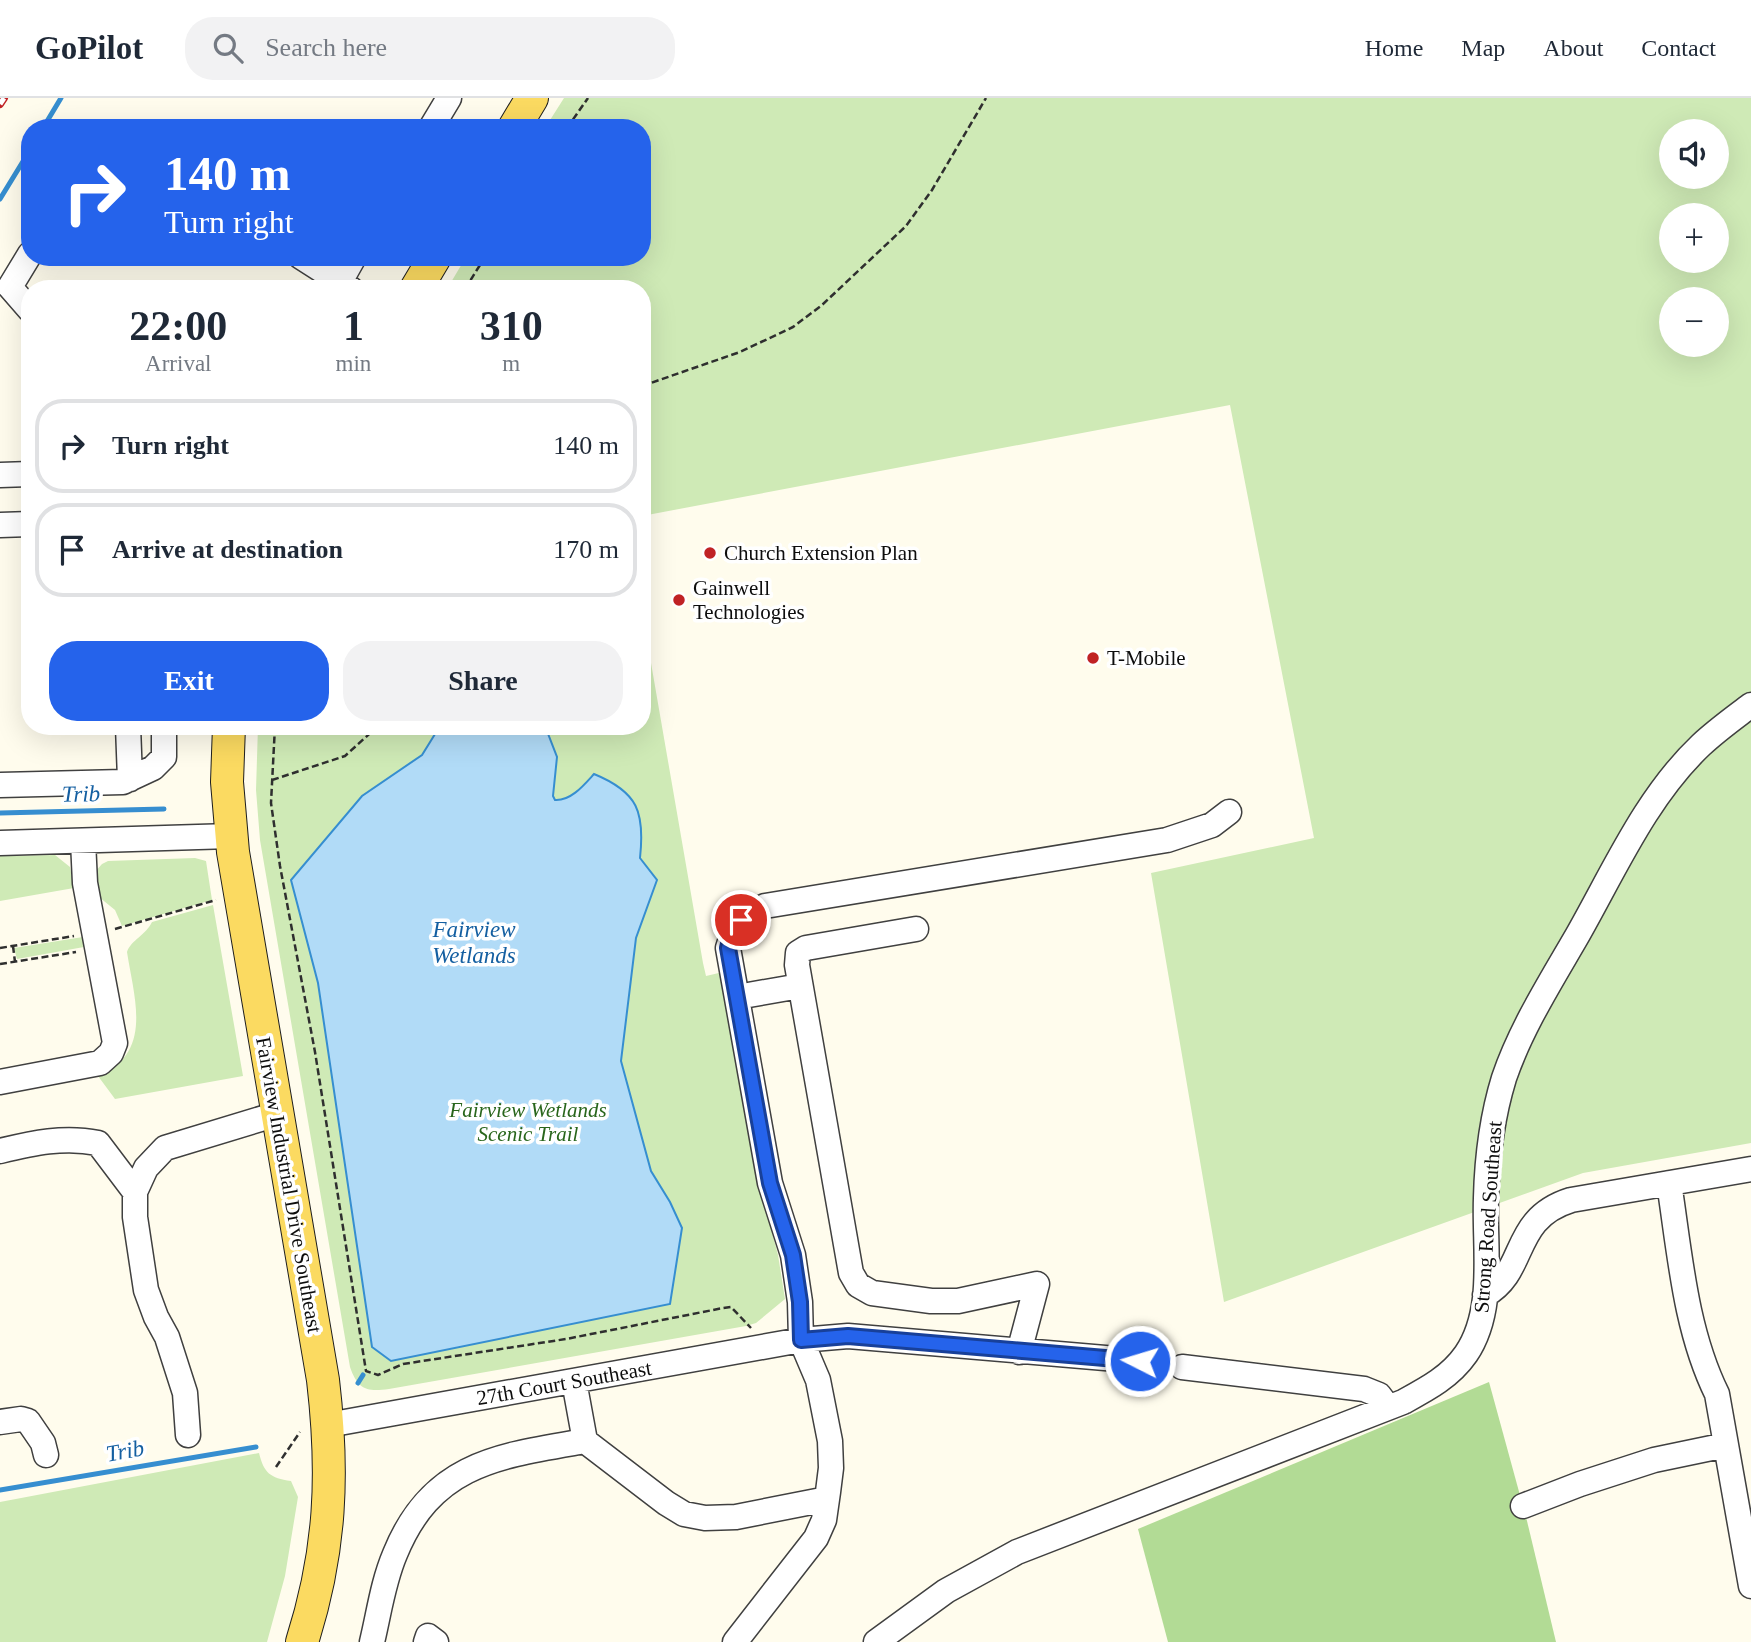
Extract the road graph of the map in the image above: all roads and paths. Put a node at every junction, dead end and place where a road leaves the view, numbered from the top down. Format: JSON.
{"nodes":[{"id":1,"x":449,"y":98,"type":"edge"},
{"id":2,"x":532,"y":98,"type":"edge"},
{"id":3,"x":588,"y":98,"type":"edge"},
{"id":4,"x":986,"y":98,"type":"edge"},
{"id":5,"x":436,"y":119,"type":"edge"},
{"id":6,"x":519,"y":119,"type":"edge"},
{"id":7,"x":573,"y":119,"type":"edge"},
{"id":8,"x":23,"y":266,"type":"edge"},
{"id":9,"x":314,"y":266,"type":"edge"},
{"id":10,"x":334,"y":280,"type":"edge"},
{"id":11,"x":21,"y":300,"type":"edge"},
{"id":12,"x":651,"y":383,"type":"edge"},
{"id":13,"x":21,"y":474,"type":"edge"},
{"id":14,"x":0,"y":475,"type":"edge"},
{"id":15,"x":21,"y":524,"type":"edge"},
{"id":16,"x":0,"y":525,"type":"edge"},
{"id":17,"x":1751,"y":705,"type":"edge"},
{"id":18,"x":128,"y":735,"type":"edge"},
{"id":19,"x":164,"y":735,"type":"edge"},
{"id":20,"x":229,"y":735,"type":"edge"},
{"id":21,"x":274,"y":735,"type":"edge"},
{"id":22,"x":368,"y":735,"type":"edge"},
{"id":23,"x":130,"y":779,"type":"junction"},
{"id":24,"x":272,"y":780,"type":"junction"},
{"id":25,"x":0,"y":785,"type":"edge"},
{"id":26,"x":1229,"y":812,"type":"dead end"},
{"id":27,"x":231,"y":836,"type":"junction"},
{"id":28,"x":83,"y":841,"type":"junction"},
{"id":29,"x":0,"y":843,"type":"edge"},
{"id":30,"x":239,"y":893,"type":"junction"},
{"id":31,"x":916,"y":929,"type":"dead end"},
{"id":32,"x":90,"y":942,"type":"junction"},
{"id":33,"x":13,"y":946,"type":"junction"},
{"id":34,"x":0,"y":948,"type":"edge"},
{"id":35,"x":15,"y":962,"type":"junction"},
{"id":36,"x":0,"y":964,"type":"edge"},
{"id":37,"x":800,"y":986,"type":"junction"},
{"id":38,"x":737,"y":997,"type":"junction"},
{"id":39,"x":0,"y":1082,"type":"edge"},
{"id":40,"x":277,"y":1114,"type":"junction"},
{"id":41,"x":0,"y":1151,"type":"edge"},
{"id":42,"x":1751,"y":1169,"type":"edge"},
{"id":43,"x":1669,"y":1183,"type":"junction"},
{"id":44,"x":135,"y":1192,"type":"junction"},
{"id":45,"x":1485,"y":1295,"type":"junction"},
{"id":46,"x":801,"y":1340,"type":"junction"},
{"id":47,"x":768,"y":1346,"type":"junction"},
{"id":48,"x":1019,"y":1352,"type":"junction"},
{"id":49,"x":1140,"y":1361,"type":"dead end"},
{"id":50,"x":1182,"y":1367,"type":"dead end"},
{"id":51,"x":574,"y":1381,"type":"junction"},
{"id":52,"x":1388,"y":1408,"type":"junction"},
{"id":53,"x":0,"y":1422,"type":"edge"},
{"id":54,"x":314,"y":1429,"type":"junction"},
{"id":55,"x":188,"y":1435,"type":"dead end"},
{"id":56,"x":585,"y":1441,"type":"junction"},
{"id":57,"x":1726,"y":1445,"type":"junction"},
{"id":58,"x":46,"y":1455,"type":"dead end"},
{"id":59,"x":276,"y":1467,"type":"dead end"},
{"id":60,"x":827,"y":1499,"type":"junction"},
{"id":61,"x":1523,"y":1506,"type":"dead end"},
{"id":62,"x":1751,"y":1586,"type":"edge"},
{"id":63,"x":302,"y":1642,"type":"edge"},
{"id":64,"x":372,"y":1642,"type":"edge"},
{"id":65,"x":426,"y":1642,"type":"edge"},
{"id":66,"x":436,"y":1642,"type":"edge"},
{"id":67,"x":735,"y":1642,"type":"edge"},
{"id":68,"x":876,"y":1642,"type":"edge"}],
"edges":[{"from":1,"to":5,"type":"street"},
{"from":2,"to":6,"type":"main road"},
{"from":3,"to":7,"type":"path"},
{"from":4,"to":12,"type":"path"},
{"from":8,"to":11,"type":"street"},
{"from":9,"to":10,"type":"street"},
{"from":13,"to":14,"type":"street"},
{"from":15,"to":16,"type":"street"},
{"from":17,"to":45,"type":"street","name":"Strong Road Southeast"},
{"from":18,"to":23,"type":"street"},
{"from":19,"to":23,"type":"street"},
{"from":20,"to":27,"type":"main road","name":"Fairview Industrial Drive Southeast"},
{"from":21,"to":24,"type":"path"},
{"from":22,"to":24,"type":"path"},
{"from":23,"to":25,"type":"street"},
{"from":24,"to":47,"type":"path"},
{"from":26,"to":38,"type":"street"},
{"from":27,"to":28,"type":"street"},
{"from":27,"to":30,"type":"main road","name":"Fairview Industrial Drive Southeast"},
{"from":28,"to":29,"type":"street"},
{"from":28,"to":32,"type":"street"},
{"from":30,"to":32,"type":"path"},
{"from":30,"to":40,"type":"main road","name":"Fairview Industrial Drive Southeast"},
{"from":31,"to":37,"type":"street"},
{"from":32,"to":33,"type":"path"},
{"from":32,"to":35,"type":"path"},
{"from":32,"to":39,"type":"street"},
{"from":33,"to":34,"type":"path"},
{"from":33,"to":35,"type":"path"},
{"from":35,"to":36,"type":"path"},
{"from":37,"to":38,"type":"street"},
{"from":37,"to":48,"type":"street"},
{"from":38,"to":46,"type":"street"},
{"from":40,"to":44,"type":"street"},
{"from":40,"to":54,"type":"main road","name":"Fairview Industrial Drive Southeast"},
{"from":41,"to":44,"type":"street"},
{"from":42,"to":43,"type":"street"},
{"from":43,"to":45,"type":"street"},
{"from":43,"to":57,"type":"street"},
{"from":44,"to":55,"type":"street"},
{"from":45,"to":52,"type":"street","name":"Strong Road Southeast"},
{"from":46,"to":47,"type":"street","name":"27th Court Southeast"},
{"from":46,"to":48,"type":"street","name":"27th Court Southeast"},
{"from":46,"to":60,"type":"street"},
{"from":47,"to":51,"type":"street","name":"27th Court Southeast"},
{"from":48,"to":49,"type":"street","name":"27th Court Southeast"},
{"from":50,"to":52,"type":"street"},
{"from":51,"to":54,"type":"street","name":"27th Court Southeast"},
{"from":51,"to":56,"type":"street"},
{"from":52,"to":68,"type":"street","name":"Strong Road Southeast"},
{"from":53,"to":58,"type":"street"},
{"from":54,"to":59,"type":"path"},
{"from":54,"to":63,"type":"main road","name":"Fairview Industrial Drive Southeast"},
{"from":56,"to":60,"type":"street"},
{"from":56,"to":64,"type":"street"},
{"from":57,"to":61,"type":"street"},
{"from":57,"to":62,"type":"street"},
{"from":60,"to":67,"type":"street"},
{"from":65,"to":66,"type":"street"}]}
